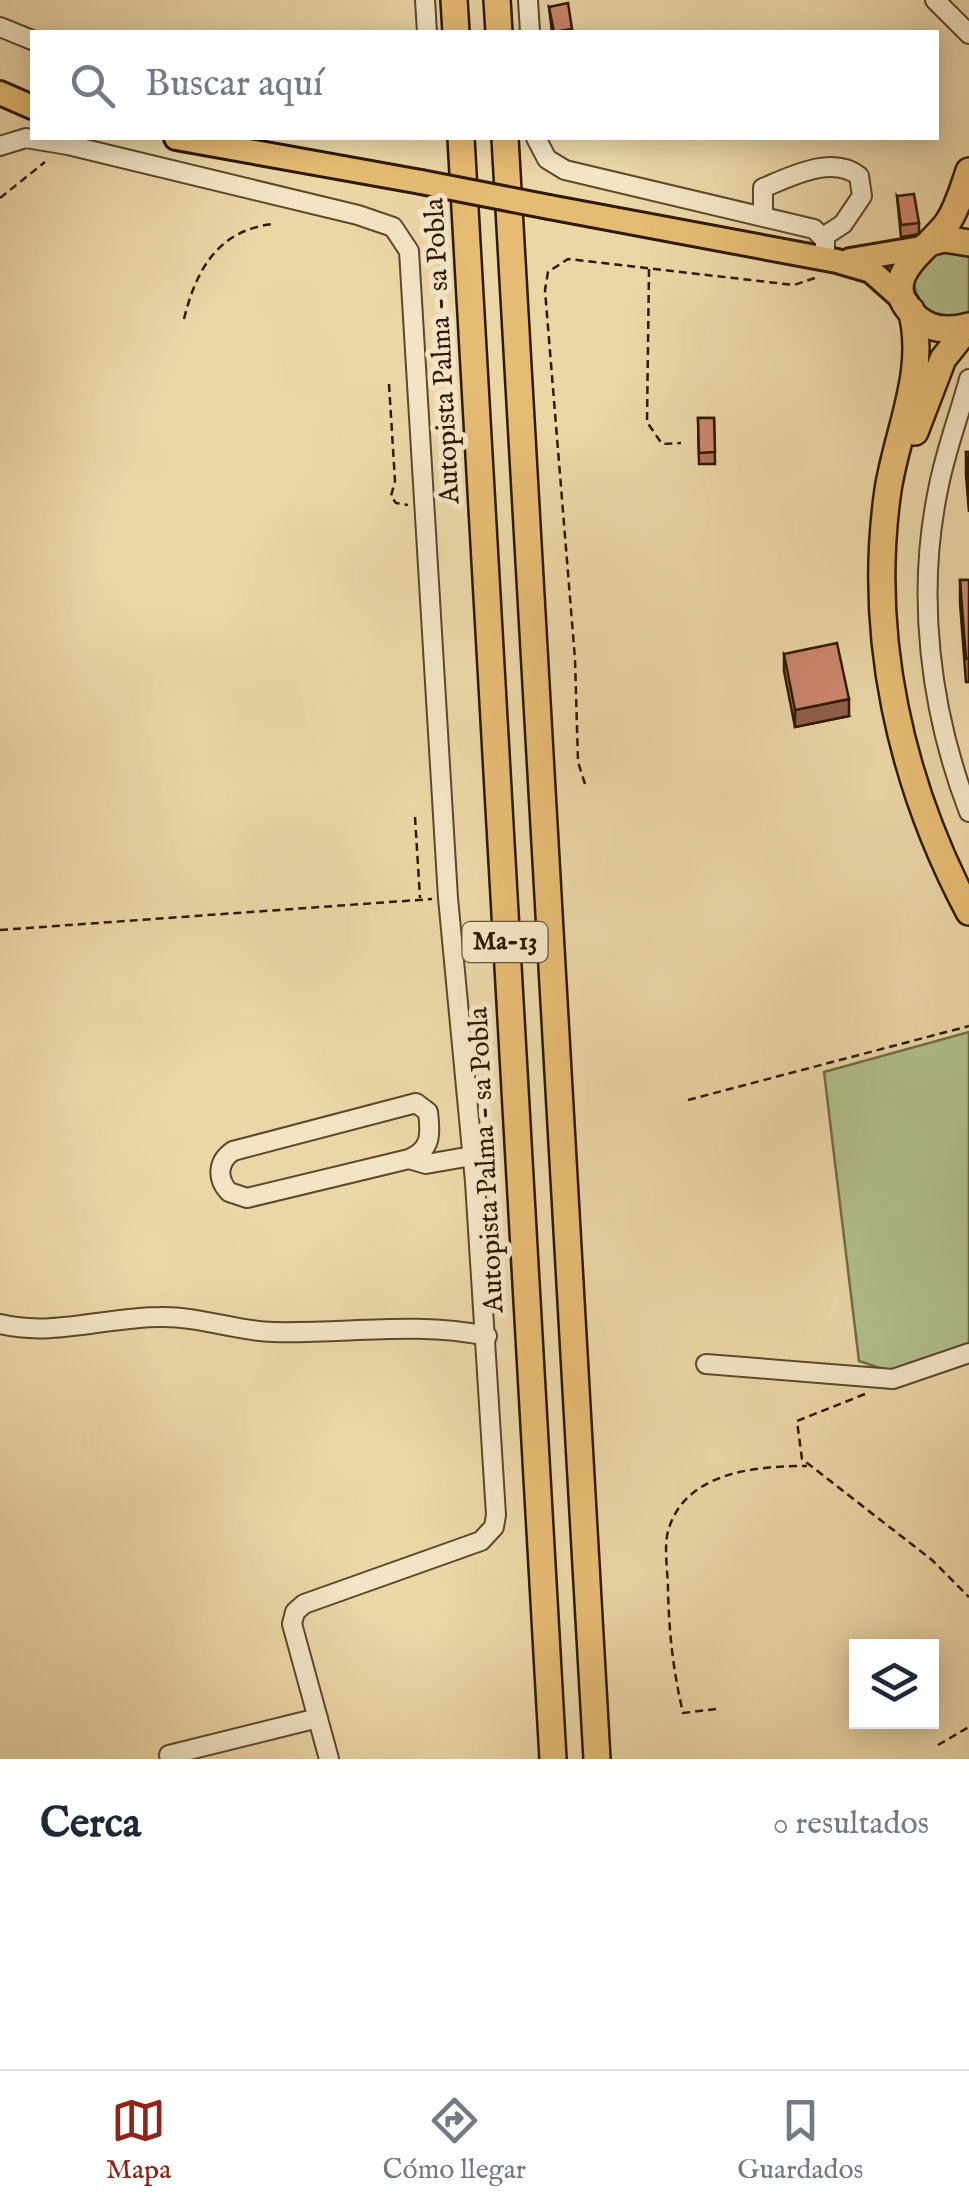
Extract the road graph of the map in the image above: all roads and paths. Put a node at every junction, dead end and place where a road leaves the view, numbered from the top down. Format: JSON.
{"nodes":[{"id":1,"x":425,"y":0,"type":"edge"},
{"id":2,"x":454,"y":0,"type":"edge"},
{"id":3,"x":497,"y":0,"type":"edge"},
{"id":4,"x":528,"y":0,"type":"edge"},
{"id":5,"x":935,"y":0,"type":"edge"},
{"id":6,"x":4,"y":30,"type":"edge"},
{"id":7,"x":427,"y":30,"type":"edge"},
{"id":8,"x":456,"y":30,"type":"edge"},
{"id":9,"x":499,"y":30,"type":"edge"},
{"id":10,"x":530,"y":30,"type":"edge"},
{"id":11,"x":969,"y":34,"type":"edge"},
{"id":12,"x":30,"y":39,"type":"edge"},
{"id":13,"x":0,"y":93,"type":"edge"},
{"id":14,"x":30,"y":108,"type":"edge"},
{"id":15,"x":30,"y":109,"type":"edge"},
{"id":16,"x":0,"y":112,"type":"edge"},
{"id":17,"x":30,"y":139,"type":"edge"},
{"id":18,"x":36,"y":140,"type":"edge"},
{"id":19,"x":187,"y":140,"type":"edge"},
{"id":20,"x":461,"y":140,"type":"edge"},
{"id":21,"x":505,"y":140,"type":"edge"},
{"id":22,"x":537,"y":140,"type":"edge"},
{"id":23,"x":1,"y":146,"type":"edge"},
{"id":24,"x":46,"y":162,"type":"dead end"},
{"id":25,"x":969,"y":171,"type":"edge"},
{"id":26,"x":0,"y":198,"type":"edge"},
{"id":27,"x":763,"y":217,"type":"junction"},
{"id":28,"x":273,"y":224,"type":"dead end"},
{"id":29,"x":969,"y":244,"type":"edge"},
{"id":30,"x":924,"y":246,"type":"junction"},
{"id":31,"x":828,"y":252,"type":"junction"},
{"id":32,"x":649,"y":267,"type":"junction"},
{"id":33,"x":909,"y":307,"type":"junction"},
{"id":34,"x":184,"y":319,"type":"dead end"},
{"id":35,"x":969,"y":326,"type":"edge"},
{"id":36,"x":969,"y":379,"type":"edge"},
{"id":37,"x":389,"y":384,"type":"dead end"},
{"id":38,"x":681,"y":443,"type":"dead end"},
{"id":39,"x":424,"y":505,"type":"junction"},
{"id":40,"x":585,"y":784,"type":"dead end"},
{"id":41,"x":969,"y":812,"type":"edge"},
{"id":42,"x":415,"y":817,"type":"dead end"},
{"id":43,"x":969,"y":879,"type":"edge"},
{"id":44,"x":448,"y":898,"type":"junction"},
{"id":45,"x":420,"y":900,"type":"junction"},
{"id":46,"x":969,"y":912,"type":"edge"},
{"id":47,"x":0,"y":930,"type":"edge"},
{"id":48,"x":969,"y":1026,"type":"edge"},
{"id":49,"x":688,"y":1100,"type":"dead end"},
{"id":50,"x":472,"y":1156,"type":"junction"},
{"id":51,"x":408,"y":1159,"type":"junction"},
{"id":52,"x":0,"y":1324,"type":"edge"},
{"id":53,"x":486,"y":1336,"type":"junction"},
{"id":54,"x":969,"y":1353,"type":"edge"},
{"id":55,"x":706,"y":1364,"type":"dead end"},
{"id":56,"x":893,"y":1379,"type":"junction"},
{"id":57,"x":807,"y":1466,"type":"junction"},
{"id":58,"x":969,"y":1597,"type":"edge"},
{"id":59,"x":716,"y":1708,"type":"dead end"},
{"id":60,"x":318,"y":1718,"type":"junction"},
{"id":61,"x":969,"y":1727,"type":"edge"},
{"id":62,"x":938,"y":1745,"type":"dead end"},
{"id":63,"x":169,"y":1756,"type":"dead end"},
{"id":64,"x":330,"y":1759,"type":"edge"},
{"id":65,"x":553,"y":1759,"type":"edge"},
{"id":66,"x":597,"y":1759,"type":"edge"}],
"edges":[{"from":1,"to":7,"type":"street"},
{"from":2,"to":8,"type":"highway"},
{"from":3,"to":9,"type":"highway"},
{"from":4,"to":10,"type":"street"},
{"from":5,"to":11,"type":"street"},
{"from":6,"to":12,"type":"street"},
{"from":13,"to":14,"type":"main road"},
{"from":15,"to":16,"type":"main road"},
{"from":17,"to":23,"type":"street"},
{"from":18,"to":39,"type":"street"},
{"from":19,"to":31,"type":"main road","bridge":true},
{"from":20,"to":65,"type":"highway","name":"Autopista Palma - sa Pobla","number":"Ma-13"},
{"from":21,"to":66,"type":"highway","number":"Ma-13"},
{"from":22,"to":27,"type":"street"},
{"from":24,"to":26,"type":"path"},
{"from":25,"to":30,"type":"highway"},
{"from":27,"to":31,"type":"street"},
{"from":27,"to":31,"type":"street"},
{"from":28,"to":34,"type":"path"},
{"from":29,"to":30,"type":"highway"},
{"from":30,"to":31,"type":"main road"},
{"from":30,"to":33,"type":"highway"},
{"from":31,"to":32,"type":"path"},
{"from":31,"to":33,"type":"main road"},
{"from":32,"to":38,"type":"path"},
{"from":32,"to":40,"type":"path"},
{"from":33,"to":35,"type":"highway"},
{"from":33,"to":46,"type":"highway"},
{"from":35,"to":43,"type":"highway"},
{"from":36,"to":41,"type":"street"},
{"from":37,"to":39,"type":"path"},
{"from":39,"to":44,"type":"street"},
{"from":42,"to":45,"type":"path"},
{"from":44,"to":45,"type":"path"},
{"from":44,"to":50,"type":"street"},
{"from":45,"to":47,"type":"path"},
{"from":48,"to":49,"type":"path"},
{"from":50,"to":51,"type":"street"},
{"from":50,"to":53,"type":"street"},
{"from":51,"to":51,"type":"street"},
{"from":52,"to":53,"type":"street"},
{"from":53,"to":60,"type":"street"},
{"from":54,"to":56,"type":"street"},
{"from":55,"to":56,"type":"street"},
{"from":56,"to":57,"type":"path"},
{"from":57,"to":58,"type":"path"},
{"from":57,"to":59,"type":"path"},
{"from":60,"to":63,"type":"street"},
{"from":60,"to":64,"type":"street"},
{"from":61,"to":62,"type":"path"}]}
